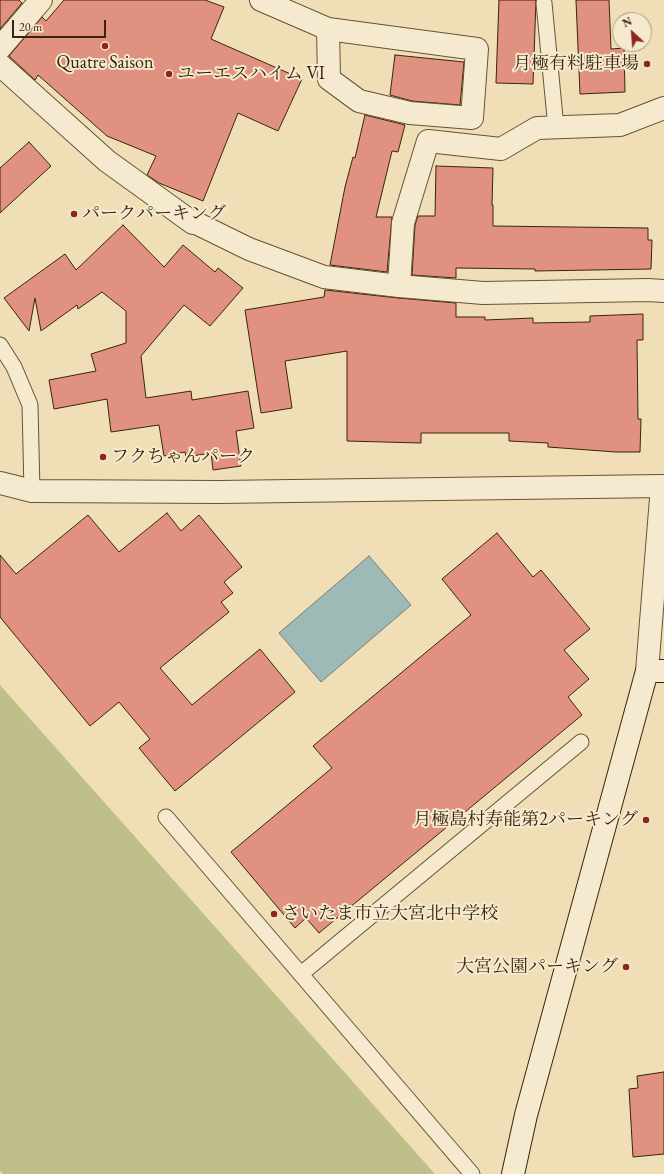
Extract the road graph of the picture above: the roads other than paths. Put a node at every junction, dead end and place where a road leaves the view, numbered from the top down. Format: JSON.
{"nodes":[{"id":1,"x":41,"y":0,"type":"edge"},
{"id":2,"x":261,"y":0,"type":"edge"},
{"id":3,"x":544,"y":3,"type":"dead end"},
{"id":4,"x":328,"y":29,"type":"junction"},
{"id":5,"x":0,"y":48,"type":"edge"},
{"id":6,"x":0,"y":65,"type":"edge"},
{"id":7,"x":664,"y":108,"type":"edge"},
{"id":8,"x":556,"y":128,"type":"junction"},
{"id":9,"x":399,"y":286,"type":"junction"},
{"id":10,"x":664,"y":291,"type":"edge"},
{"id":11,"x":0,"y":345,"type":"edge"},
{"id":12,"x":663,"y":480,"type":"edge"},
{"id":13,"x":0,"y":482,"type":"edge"},
{"id":14,"x":32,"y":491,"type":"junction"},
{"id":15,"x":655,"y":671,"type":"edge"},
{"id":16,"x":581,"y":742,"type":"dead end"},
{"id":17,"x":166,"y":817,"type":"dead end"},
{"id":18,"x":301,"y":974,"type":"junction"},
{"id":19,"x":472,"y":1174,"type":"edge"},
{"id":20,"x":513,"y":1174,"type":"edge"}],
"edges":[{"from":1,"to":5,"type":"street"},
{"from":2,"to":4,"type":"street"},
{"from":3,"to":8,"type":"lane"},
{"from":4,"to":4,"type":"street"},
{"from":6,"to":9,"type":"street"},
{"from":7,"to":8,"type":"street"},
{"from":8,"to":9,"type":"street"},
{"from":9,"to":10,"type":"street"},
{"from":11,"to":14,"type":"lane"},
{"from":12,"to":14,"type":"street"},
{"from":12,"to":15,"type":"street"},
{"from":13,"to":14,"type":"street"},
{"from":15,"to":20,"type":"street"},
{"from":16,"to":18,"type":"lane"},
{"from":17,"to":18,"type":"lane"},
{"from":18,"to":19,"type":"lane"}]}
